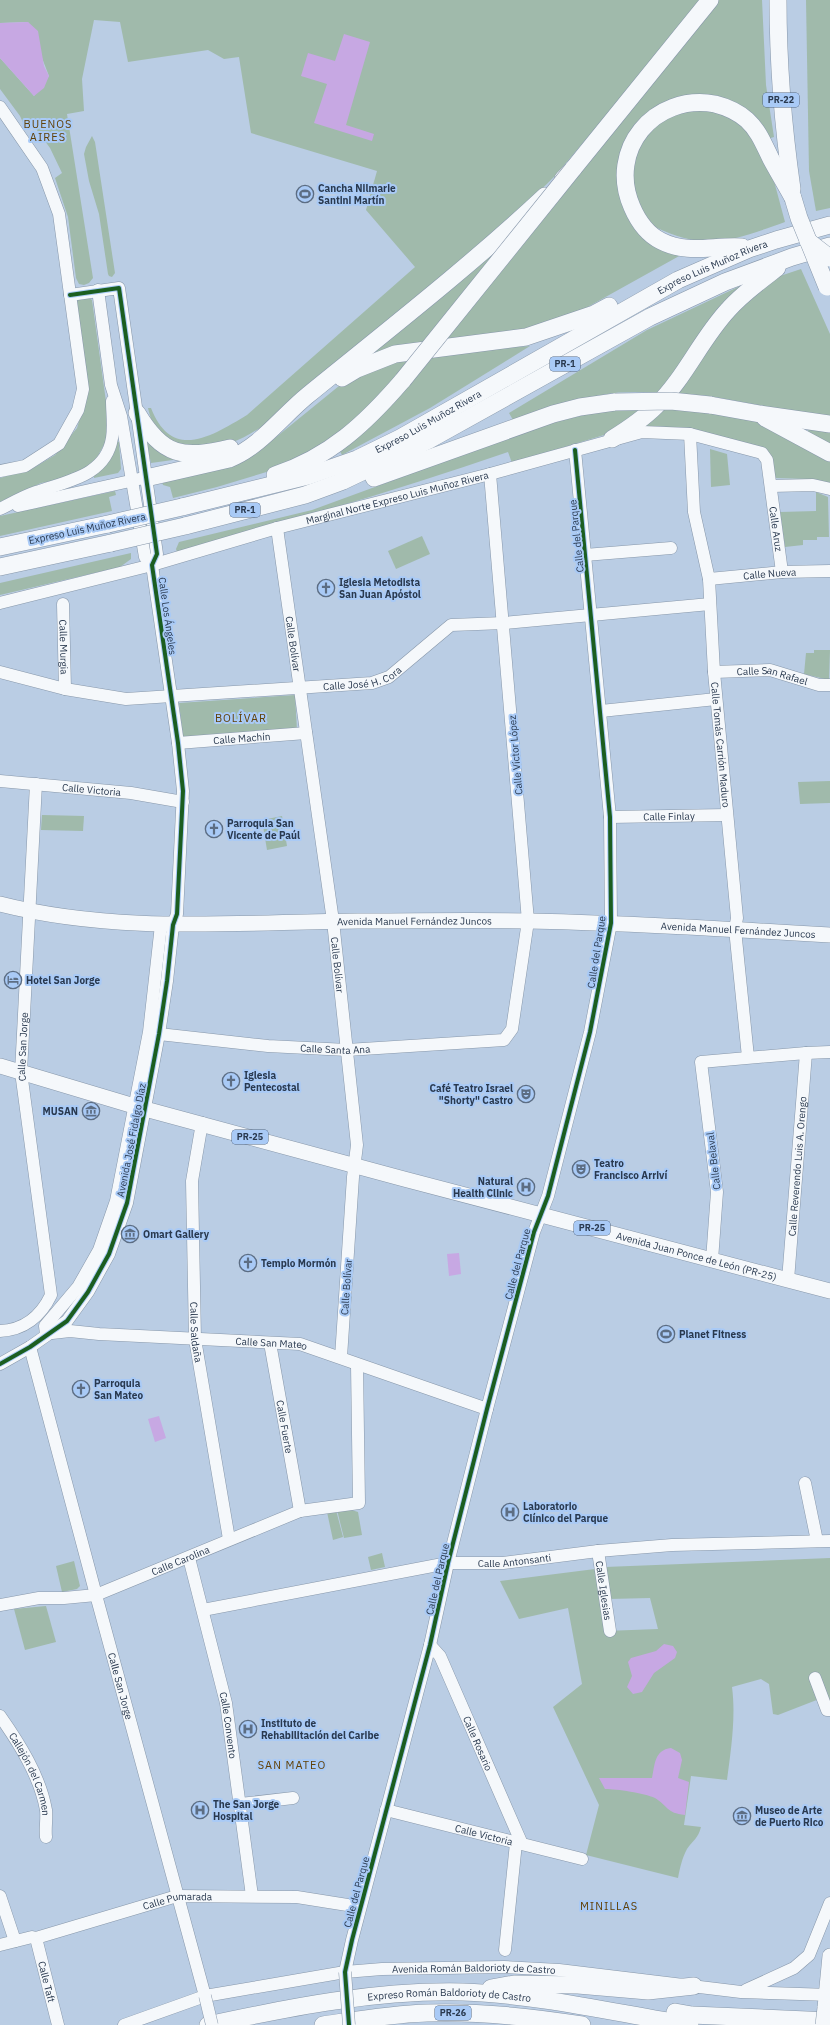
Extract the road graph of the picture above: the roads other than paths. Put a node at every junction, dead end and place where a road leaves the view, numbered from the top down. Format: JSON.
{"nodes":[{"id":1,"x":710,"y":0,"type":"edge"},
{"id":2,"x":778,"y":0,"type":"edge"},
{"id":3,"x":0,"y":107,"type":"edge"},
{"id":4,"x":573,"y":169,"type":"junction"},
{"id":5,"x":793,"y":198,"type":"junction"},
{"id":6,"x":830,"y":225,"type":"edge"},
{"id":7,"x":808,"y":241,"type":"junction"},
{"id":8,"x":830,"y":246,"type":"edge"},
{"id":9,"x":749,"y":250,"type":"junction"},
{"id":10,"x":792,"y":257,"type":"junction"},
{"id":11,"x":830,"y":258,"type":"edge"},
{"id":12,"x":678,"y":280,"type":"junction"},
{"id":13,"x":828,"y":289,"type":"edge"},
{"id":14,"x":98,"y":290,"type":"junction"},
{"id":15,"x":70,"y":294,"type":"junction"},
{"id":16,"x":111,"y":385,"type":"junction"},
{"id":17,"x":137,"y":413,"type":"junction"},
{"id":18,"x":760,"y":414,"type":"junction"},
{"id":19,"x":830,"y":424,"type":"edge"},
{"id":20,"x":690,"y":434,"type":"junction"},
{"id":21,"x":612,"y":439,"type":"junction"},
{"id":22,"x":259,"y":441,"type":"junction"},
{"id":23,"x":575,"y":450,"type":"junction"},
{"id":24,"x":830,"y":453,"type":"edge"},
{"id":25,"x":0,"y":471,"type":"edge"},
{"id":26,"x":490,"y":474,"type":"junction"},
{"id":27,"x":139,"y":479,"type":"junction"},
{"id":28,"x":771,"y":486,"type":"junction"},
{"id":29,"x":830,"y":489,"type":"edge"},
{"id":30,"x":244,"y":493,"type":"junction"},
{"id":31,"x":305,"y":495,"type":"junction"},
{"id":32,"x":0,"y":509,"type":"edge"},
{"id":33,"x":277,"y":528,"type":"junction"},
{"id":34,"x":0,"y":547,"type":"edge"},
{"id":35,"x":671,"y":548,"type":"dead end"},
{"id":36,"x":585,"y":555,"type":"junction"},
{"id":37,"x":152,"y":565,"type":"junction"},
{"id":38,"x":0,"y":567,"type":"edge"},
{"id":39,"x":830,"y":571,"type":"edge"},
{"id":40,"x":782,"y":572,"type":"junction"},
{"id":41,"x":709,"y":579,"type":"junction"},
{"id":42,"x":0,"y":603,"type":"edge"},
{"id":43,"x":63,"y":604,"type":"dead end"},
{"id":44,"x":710,"y":604,"type":"junction"},
{"id":45,"x":592,"y":614,"type":"junction"},
{"id":46,"x":504,"y":623,"type":"junction"},
{"id":47,"x":0,"y":672,"type":"edge"},
{"id":48,"x":714,"y":672,"type":"junction"},
{"id":49,"x":830,"y":685,"type":"edge"},
{"id":50,"x":300,"y":688,"type":"junction"},
{"id":51,"x":65,"y":689,"type":"junction"},
{"id":52,"x":171,"y":696,"type":"junction"},
{"id":53,"x":716,"y":699,"type":"junction"},
{"id":54,"x":601,"y":711,"type":"junction"},
{"id":55,"x":306,"y":733,"type":"junction"},
{"id":56,"x":178,"y":743,"type":"junction"},
{"id":57,"x":0,"y":781,"type":"edge"},
{"id":58,"x":36,"y":784,"type":"junction"},
{"id":59,"x":183,"y":802,"type":"junction"},
{"id":60,"x":727,"y":815,"type":"junction"},
{"id":61,"x":610,"y":817,"type":"junction"},
{"id":62,"x":0,"y":904,"type":"edge"},
{"id":63,"x":29,"y":912,"type":"junction"},
{"id":64,"x":333,"y":921,"type":"junction"},
{"id":65,"x":528,"y":921,"type":"junction"},
{"id":66,"x":611,"y":923,"type":"junction"},
{"id":67,"x":167,"y":925,"type":"junction"},
{"id":68,"x":735,"y":929,"type":"junction"},
{"id":69,"x":830,"y":935,"type":"edge"},
{"id":70,"x":159,"y":1034,"type":"junction"},
{"id":71,"x":510,"y":1035,"type":"joint"},
{"id":72,"x":347,"y":1050,"type":"junction"},
{"id":73,"x":830,"y":1052,"type":"edge"},
{"id":74,"x":806,"y":1053,"type":"junction"},
{"id":75,"x":748,"y":1057,"type":"junction"},
{"id":76,"x":0,"y":1066,"type":"edge"},
{"id":77,"x":21,"y":1072,"type":"junction"},
{"id":78,"x":140,"y":1107,"type":"junction"},
{"id":79,"x":202,"y":1123,"type":"junction"},
{"id":80,"x":354,"y":1166,"type":"junction"},
{"id":81,"x":540,"y":1214,"type":"junction"},
{"id":82,"x":712,"y":1260,"type":"junction"},
{"id":83,"x":788,"y":1280,"type":"junction"},
{"id":84,"x":830,"y":1291,"type":"edge"},
{"id":85,"x":0,"y":1331,"type":"edge"},
{"id":86,"x":46,"y":1334,"type":"junction"},
{"id":87,"x":195,"y":1339,"type":"junction"},
{"id":88,"x":270,"y":1343,"type":"junction"},
{"id":89,"x":30,"y":1347,"type":"junction"},
{"id":90,"x":341,"y":1357,"type":"junction"},
{"id":91,"x":0,"y":1364,"type":"edge"},
{"id":92,"x":357,"y":1365,"type":"junction"},
{"id":93,"x":487,"y":1408,"type":"junction"},
{"id":94,"x":805,"y":1483,"type":"dead end"},
{"id":95,"x":300,"y":1511,"type":"junction"},
{"id":96,"x":229,"y":1539,"type":"junction"},
{"id":97,"x":817,"y":1541,"type":"junction"},
{"id":98,"x":830,"y":1541,"type":"edge"},
{"id":99,"x":598,"y":1551,"type":"junction"},
{"id":100,"x":189,"y":1558,"type":"junction"},
{"id":101,"x":448,"y":1563,"type":"junction"},
{"id":102,"x":96,"y":1595,"type":"junction"},
{"id":103,"x":0,"y":1605,"type":"edge"},
{"id":104,"x":203,"y":1610,"type":"junction"},
{"id":105,"x":610,"y":1631,"type":"dead end"},
{"id":106,"x":430,"y":1645,"type":"junction"},
{"id":107,"x":815,"y":1678,"type":"dead end"},
{"id":108,"x":830,"y":1710,"type":"edge"},
{"id":109,"x":0,"y":1716,"type":"edge"},
{"id":110,"x":293,"y":1798,"type":"dead end"},
{"id":111,"x":240,"y":1804,"type":"junction"},
{"id":112,"x":386,"y":1810,"type":"junction"},
{"id":113,"x":46,"y":1837,"type":"dead end"},
{"id":114,"x":519,"y":1843,"type":"junction"},
{"id":115,"x":582,"y":1859,"type":"dead end"},
{"id":116,"x":0,"y":1896,"type":"edge"},
{"id":117,"x":177,"y":1896,"type":"junction"},
{"id":118,"x":252,"y":1896,"type":"junction"},
{"id":119,"x":830,"y":1903,"type":"edge"},
{"id":120,"x":360,"y":1907,"type":"junction"},
{"id":121,"x":36,"y":1938,"type":"junction"},
{"id":122,"x":15,"y":1941,"type":"junction"},
{"id":123,"x":0,"y":1945,"type":"edge"},
{"id":124,"x":506,"y":1950,"type":"dead end"},
{"id":125,"x":830,"y":1956,"type":"edge"},
{"id":126,"x":345,"y":1972,"type":"junction"},
{"id":127,"x":694,"y":1986,"type":"junction"},
{"id":128,"x":464,"y":1992,"type":"junction"},
{"id":129,"x":741,"y":1992,"type":"junction"},
{"id":130,"x":205,"y":1996,"type":"junction"},
{"id":131,"x":828,"y":2005,"type":"edge"},
{"id":132,"x":600,"y":2009,"type":"junction"},
{"id":133,"x":58,"y":2025,"type":"edge"},
{"id":134,"x":124,"y":2025,"type":"edge"},
{"id":135,"x":208,"y":2025,"type":"edge"},
{"id":136,"x":212,"y":2025,"type":"edge"},
{"id":137,"x":323,"y":2025,"type":"edge"},
{"id":138,"x":349,"y":2025,"type":"edge"},
{"id":139,"x":582,"y":2025,"type":"edge"},
{"id":140,"x":690,"y":2025,"type":"edge"},
{"id":141,"x":824,"y":2025,"type":"edge"}],
"edges":[{"from":1,"to":4,"type":"highway"},
{"from":2,"to":5,"type":"highway","number":"PR-22"},
{"from":3,"to":15,"type":"street"},
{"from":4,"to":22,"type":"highway","bridge":true},
{"from":4,"to":30,"type":"highway","bridge":true},
{"from":5,"to":7,"type":"highway","number":"PR-22","bridge":true},
{"from":5,"to":9,"type":"highway"},
{"from":6,"to":9,"type":"highway","name":"Expreso Luis Muñoz Rivera","number":"PR-1"},
{"from":7,"to":11,"type":"highway","bridge":true},
{"from":7,"to":13,"type":"highway","number":"PR-22","bridge":true},
{"from":8,"to":10,"type":"highway","name":"Expreso Luis Muñoz Rivera","number":"PR-1"},
{"from":9,"to":12,"type":"highway","name":"Expreso Luis Muñoz Rivera","number":"PR-1"},
{"from":10,"to":21,"type":"highway"},
{"from":10,"to":31,"type":"highway","name":"Expreso Luis Muñoz Rivera","number":"PR-1"},
{"from":12,"to":22,"type":"highway"},
{"from":12,"to":30,"type":"highway","name":"Expreso Luis Muñoz Rivera","number":"PR-1"},
{"from":14,"to":15,"type":"street"},
{"from":14,"to":16,"type":"street","name":"Calle Los Ángeles"},
{"from":14,"to":17,"type":"street","name":"Calle Los Ángeles"},
{"from":15,"to":25,"type":"street"},
{"from":16,"to":27,"type":"street","name":"Calle Los Ángeles"},
{"from":16,"to":32,"type":"street"},
{"from":17,"to":22,"type":"highway"},
{"from":17,"to":27,"type":"street","name":"Calle Los Ángeles"},
{"from":18,"to":19,"type":"highway"},
{"from":18,"to":24,"type":"highway"},
{"from":18,"to":31,"type":"highway","bridge":true},
{"from":20,"to":21,"type":"street","name":"Marginal Norte Expreso Luis Muñoz Rivera"},
{"from":20,"to":28,"type":"street","name":"Marginal Norte Expreso Luis Muñoz Rivera"},
{"from":20,"to":41,"type":"street","name":"Calle Tomás Carrión Maduro"},
{"from":21,"to":23,"type":"street","name":"Marginal Norte Expreso Luis Muñoz Rivera"},
{"from":22,"to":27,"type":"highway"},
{"from":23,"to":26,"type":"street","name":"Marginal Norte Expreso Luis Muñoz Rivera"},
{"from":23,"to":36,"type":"street","name":"Calle del Parque"},
{"from":26,"to":33,"type":"street","name":"Marginal Norte Expreso Luis Muñoz Rivera"},
{"from":26,"to":46,"type":"street","name":"Calle Víctor López"},
{"from":27,"to":32,"type":"street"},
{"from":27,"to":37,"type":"street","name":"Calle Los Ángeles"},
{"from":28,"to":29,"type":"street"},
{"from":28,"to":40,"type":"street","name":"Calle Aruz"},
{"from":30,"to":34,"type":"highway","name":"Expreso Luis Muñoz Rivera","number":"PR-1","bridge":true},
{"from":31,"to":38,"type":"highway","name":"Expreso Luis Muñoz Rivera","number":"PR-1","bridge":true},
{"from":33,"to":37,"type":"street","name":"Marginal Norte Expreso Luis Muñoz Rivera"},
{"from":33,"to":50,"type":"street","name":"Calle Bolívar"},
{"from":35,"to":36,"type":"street"},
{"from":36,"to":45,"type":"street","name":"Calle del Parque"},
{"from":37,"to":42,"type":"street","name":"Marginal Norte Expreso Luis Muñoz Rivera"},
{"from":37,"to":52,"type":"street","name":"Calle Los Ángeles"},
{"from":39,"to":40,"type":"street","name":"Calle Nueva"},
{"from":40,"to":41,"type":"street","name":"Calle Nueva"},
{"from":41,"to":44,"type":"street","name":"Calle Tomás Carrión Maduro"},
{"from":43,"to":51,"type":"street","name":"Calle Murgia"},
{"from":44,"to":45,"type":"street","name":"Calle José H. Cora"},
{"from":44,"to":48,"type":"street","name":"Calle Tomás Carrión Maduro"},
{"from":45,"to":46,"type":"street","name":"Calle José H. Cora"},
{"from":45,"to":54,"type":"street","name":"Calle del Parque"},
{"from":46,"to":50,"type":"street","name":"Calle José H. Cora"},
{"from":46,"to":65,"type":"street","name":"Calle Víctor López"},
{"from":47,"to":51,"type":"street","name":"Calle José H. Cora"},
{"from":48,"to":49,"type":"street","name":"Calle San Rafael"},
{"from":48,"to":53,"type":"street","name":"Calle Tomás Carrión Maduro"},
{"from":50,"to":52,"type":"street","name":"Calle José H. Cora"},
{"from":50,"to":55,"type":"street","name":"Calle Bolívar"},
{"from":51,"to":52,"type":"street","name":"Calle José H. Cora"},
{"from":52,"to":56,"type":"street","name":"Calle Los Ángeles"},
{"from":53,"to":54,"type":"street"},
{"from":53,"to":60,"type":"street","name":"Calle Tomás Carrión Maduro"},
{"from":54,"to":61,"type":"street","name":"Calle del Parque"},
{"from":55,"to":56,"type":"street","name":"Calle Machín"},
{"from":55,"to":64,"type":"street","name":"Calle Bolívar"},
{"from":56,"to":59,"type":"street","name":"Calle Los Ángeles"},
{"from":57,"to":58,"type":"street","name":"Calle Victoria"},
{"from":58,"to":59,"type":"street","name":"Calle Victoria"},
{"from":58,"to":63,"type":"street","name":"Calle San Jorge"},
{"from":59,"to":67,"type":"street","name":"Calle Los Ángeles"},
{"from":60,"to":61,"type":"street","name":"Calle Finlay"},
{"from":60,"to":68,"type":"street","name":"Calle Tomás Carrión Maduro"},
{"from":61,"to":66,"type":"street","name":"Calle del Parque"},
{"from":62,"to":63,"type":"main road","name":"Avenida Manuel Fernández Juncos"},
{"from":63,"to":67,"type":"main road","name":"Avenida Manuel Fernández Juncos"},
{"from":63,"to":77,"type":"street","name":"Calle San Jorge"},
{"from":64,"to":65,"type":"main road","name":"Avenida Manuel Fernández Juncos"},
{"from":64,"to":67,"type":"main road","name":"Avenida Manuel Fernández Juncos"},
{"from":64,"to":72,"type":"street","name":"Calle Bolívar"},
{"from":65,"to":66,"type":"main road","name":"Avenida Manuel Fernández Juncos"},
{"from":65,"to":71,"type":"street","name":"Calle Víctor López"},
{"from":66,"to":68,"type":"main road","name":"Avenida Manuel Fernández Juncos"},
{"from":66,"to":81,"type":"street","name":"Calle del Parque"},
{"from":67,"to":70,"type":"street","name":"Avenida José Fidalgo Díaz"},
{"from":67,"to":78,"type":"street","name":"Avenida José Fidalgo Díaz"},
{"from":68,"to":69,"type":"main road","name":"Avenida Manuel Fernández Juncos"},
{"from":68,"to":75,"type":"street","name":"Calle Tomás Carrión Maduro"},
{"from":70,"to":72,"type":"street","name":"Calle Santa Ana"},
{"from":70,"to":78,"type":"street","name":"Avenida José Fidalgo Díaz"},
{"from":71,"to":72,"type":"street","name":"Calle Santa Ana"},
{"from":72,"to":80,"type":"street","name":"Calle Bolívar"},
{"from":73,"to":74,"type":"street"},
{"from":74,"to":75,"type":"street"},
{"from":74,"to":83,"type":"street","name":"Calle Reverendo Luis A. Orengo"},
{"from":75,"to":82,"type":"street","name":"Calle Belaval"},
{"from":76,"to":77,"type":"main road","number":"PR-25"},
{"from":77,"to":78,"type":"main road","number":"PR-25"},
{"from":77,"to":85,"type":"street","name":"Calle San Jorge"},
{"from":78,"to":79,"type":"main road","number":"PR-25"},
{"from":78,"to":86,"type":"street","name":"Avenida José Fidalgo Díaz"},
{"from":79,"to":80,"type":"main road","number":"PR-25"},
{"from":79,"to":87,"type":"street","name":"Calle Saldaña"},
{"from":80,"to":81,"type":"main road","name":"Avenida Juan Ponce de León (PR-25)","number":"PR-25"},
{"from":80,"to":90,"type":"street","name":"Calle Bolívar"},
{"from":81,"to":82,"type":"main road","name":"Avenida Juan Ponce de León (PR-25)","number":"PR-25"},
{"from":81,"to":93,"type":"street","name":"Calle del Parque"},
{"from":82,"to":83,"type":"main road","name":"Avenida Juan Ponce de León (PR-25)","number":"PR-25"},
{"from":83,"to":84,"type":"main road","name":"Avenida Juan Ponce de León (PR-25)","number":"PR-25"},
{"from":86,"to":87,"type":"street","name":"Calle San Mateo"},
{"from":86,"to":89,"type":"street","name":"Avenida José Fidalgo Díaz"},
{"from":87,"to":88,"type":"street","name":"Calle San Mateo"},
{"from":87,"to":96,"type":"street","name":"Calle Saldaña"},
{"from":88,"to":90,"type":"street","name":"Calle San Mateo"},
{"from":88,"to":95,"type":"street","name":"Calle Fuerte"},
{"from":89,"to":91,"type":"street","name":"Avenida José Fidalgo Díaz"},
{"from":89,"to":102,"type":"street","name":"Calle San Jorge"},
{"from":90,"to":92,"type":"street","name":"Calle San Mateo"},
{"from":92,"to":93,"type":"street","name":"Calle San Mateo"},
{"from":92,"to":95,"type":"street","name":"Calle Carolina"},
{"from":93,"to":101,"type":"street","name":"Calle del Parque"},
{"from":94,"to":97,"type":"street"},
{"from":95,"to":96,"type":"street","name":"Calle Carolina"},
{"from":96,"to":100,"type":"street","name":"Calle Carolina"},
{"from":97,"to":98,"type":"street","name":"Calle Antonsanti"},
{"from":97,"to":99,"type":"street","name":"Calle Antonsanti"},
{"from":99,"to":101,"type":"street","name":"Calle Antonsanti"},
{"from":99,"to":105,"type":"street","name":"Calle Iglesias"},
{"from":100,"to":102,"type":"street","name":"Calle Carolina"},
{"from":100,"to":104,"type":"street","name":"Calle Convento"},
{"from":101,"to":104,"type":"street","name":"Calle Antonsanti"},
{"from":101,"to":106,"type":"street","name":"Calle del Parque"},
{"from":102,"to":103,"type":"street","name":"Calle Carolina"},
{"from":102,"to":117,"type":"street","name":"Calle San Jorge"},
{"from":104,"to":111,"type":"street","name":"Calle Convento"},
{"from":106,"to":112,"type":"street","name":"Calle del Parque"},
{"from":106,"to":114,"type":"street","name":"Calle Rosario"},
{"from":107,"to":108,"type":"street"},
{"from":109,"to":113,"type":"street","name":"Callejón del Carmen"},
{"from":110,"to":111,"type":"street"},
{"from":111,"to":118,"type":"street","name":"Calle Convento"},
{"from":112,"to":114,"type":"street","name":"Calle Victoria"},
{"from":112,"to":120,"type":"street","name":"Calle del Parque"},
{"from":114,"to":115,"type":"street","name":"Calle Victoria"},
{"from":114,"to":124,"type":"street","name":"Calle Rosario"},
{"from":116,"to":122,"type":"street"},
{"from":117,"to":118,"type":"street","name":"Calle Pumarada"},
{"from":117,"to":121,"type":"street","name":"Calle Pumarada"},
{"from":117,"to":130,"type":"street","name":"Calle San Jorge"},
{"from":118,"to":120,"type":"street","name":"Calle Pumarada"},
{"from":119,"to":129,"type":"street"},
{"from":120,"to":126,"type":"street","name":"Calle del Parque"},
{"from":121,"to":122,"type":"street","name":"Calle Pumarada"},
{"from":121,"to":133,"type":"street","name":"Calle Taft"},
{"from":122,"to":123,"type":"street","name":"Calle Pumarada"},
{"from":125,"to":131,"type":"main road"},
{"from":126,"to":127,"type":"street","name":"Avenida Román Baldorioty de Castro"},
{"from":126,"to":130,"type":"street","name":"Avenida Román Baldorioty de Castro"},
{"from":126,"to":138,"type":"street","name":"Calle del Parque","bridge":true},
{"from":127,"to":128,"type":"highway"},
{"from":127,"to":129,"type":"street","name":"Avenida Román Baldorioty de Castro"},
{"from":128,"to":132,"type":"highway","name":"Expreso Román Baldorioty de Castro","number":"PR-26"},
{"from":128,"to":135,"type":"highway","name":"Expreso Román Baldorioty de Castro","number":"PR-26"},
{"from":129,"to":131,"type":"street","name":"Avenida Román Baldorioty de Castro"},
{"from":130,"to":134,"type":"street","name":"Avenida Román Baldorioty de Castro"},
{"from":130,"to":136,"type":"street","name":"Calle San Jorge","bridge":true},
{"from":131,"to":132,"type":"highway"},
{"from":131,"to":141,"type":"main road","bridge":true},
{"from":132,"to":140,"type":"highway","name":"Expreso Román Baldorioty de Castro","number":"PR-26"},
{"from":137,"to":139,"type":"highway","name":"Expreso Román Baldorioty de Castro","number":"PR-26"}]}
